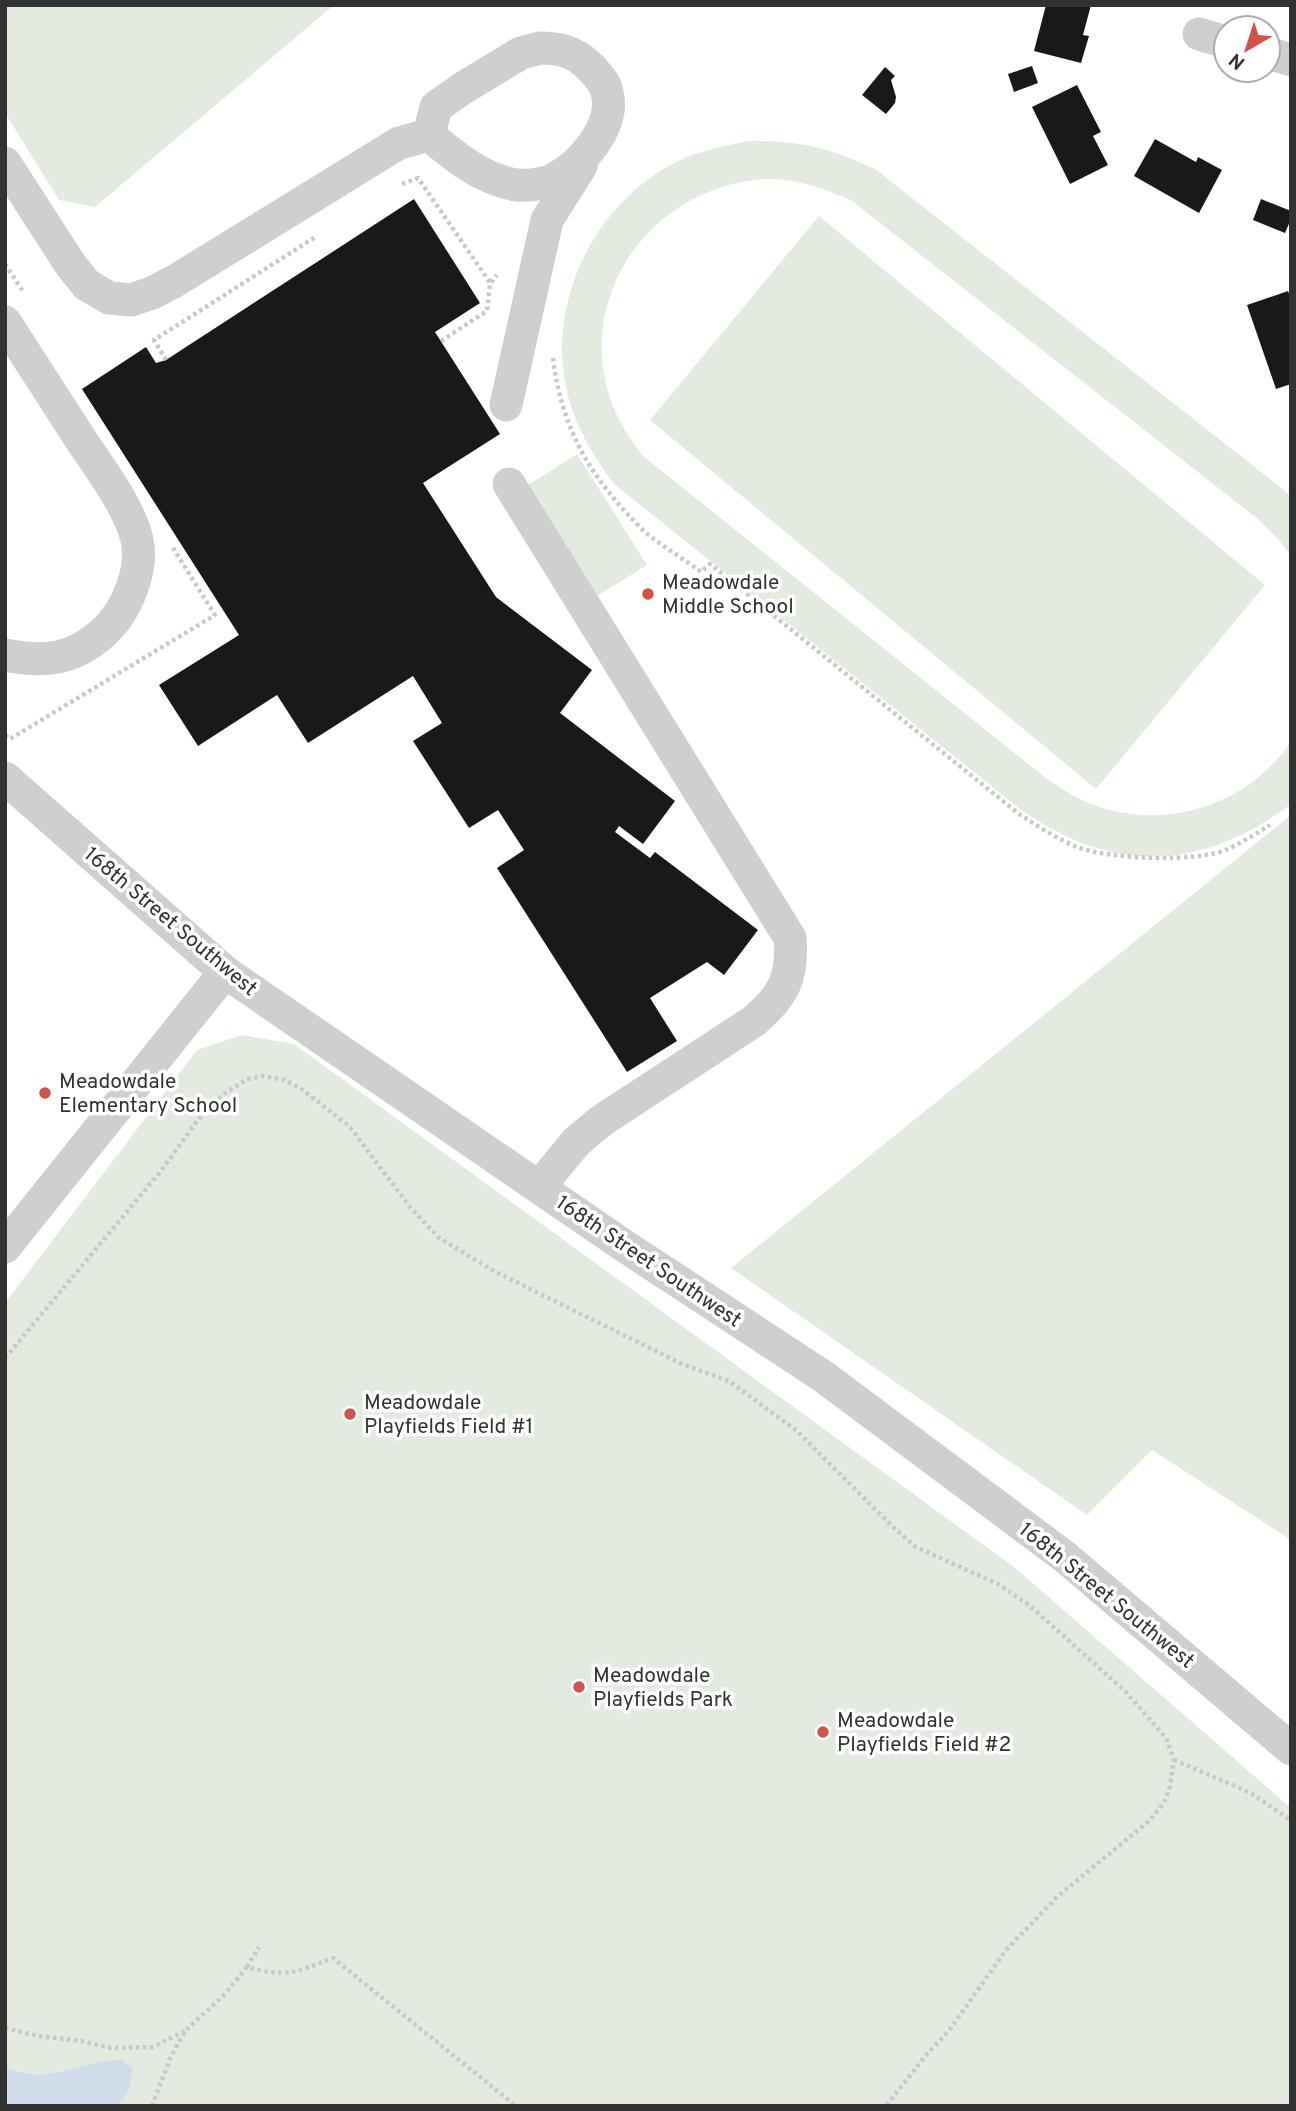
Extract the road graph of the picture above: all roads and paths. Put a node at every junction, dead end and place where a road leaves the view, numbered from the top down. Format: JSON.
{"nodes":[{"id":1,"x":429,"y":135,"type":"junction"},
{"id":2,"x":596,"y":140,"type":"junction"},
{"id":3,"x":5,"y":163,"type":"edge"},
{"id":4,"x":394,"y":188,"type":"dead end"},
{"id":5,"x":325,"y":231,"type":"dead end"},
{"id":6,"x":497,"y":275,"type":"dead end"},
{"id":7,"x":491,"y":284,"type":"junction"},
{"id":8,"x":5,"y":322,"type":"edge"},
{"id":9,"x":441,"y":341,"type":"dead end"},
{"id":10,"x":552,"y":354,"type":"dead end"},
{"id":11,"x":166,"y":360,"type":"dead end"},
{"id":12,"x":506,"y":405,"type":"dead end"},
{"id":13,"x":509,"y":484,"type":"dead end"},
{"id":14,"x":5,"y":655,"type":"edge"},
{"id":15,"x":5,"y":778,"type":"edge"},
{"id":16,"x":1270,"y":825,"type":"dead end"},
{"id":17,"x":225,"y":972,"type":"junction"},
{"id":18,"x":539,"y":1186,"type":"junction"},
{"id":19,"x":11,"y":1225,"type":"edge"},
{"id":20,"x":5,"y":1358,"type":"edge"},
{"id":21,"x":1291,"y":1749,"type":"edge"},
{"id":22,"x":1174,"y":1760,"type":"junction"},
{"id":23,"x":1291,"y":1819,"type":"edge"},
{"id":24,"x":259,"y":1947,"type":"dead end"},
{"id":25,"x":247,"y":1967,"type":"junction"},
{"id":26,"x":5,"y":2028,"type":"edge"},
{"id":27,"x":186,"y":2030,"type":"junction"},
{"id":28,"x":152,"y":2106,"type":"edge"},
{"id":29,"x":516,"y":2106,"type":"edge"},
{"id":30,"x":886,"y":2106,"type":"edge"}],
"edges":[{"from":1,"to":2,"type":"street"},
{"from":1,"to":2,"type":"street"},
{"from":1,"to":3,"type":"street"},
{"from":2,"to":12,"type":"street"},
{"from":4,"to":7,"type":"path"},
{"from":5,"to":11,"type":"path"},
{"from":6,"to":7,"type":"path"},
{"from":7,"to":9,"type":"path"},
{"from":8,"to":14,"type":"street"},
{"from":10,"to":16,"type":"path"},
{"from":13,"to":18,"type":"street"},
{"from":15,"to":17,"type":"street","name":"168th Street Southwest"},
{"from":17,"to":18,"type":"street","name":"168th Street Southwest"},
{"from":17,"to":19,"type":"street"},
{"from":18,"to":21,"type":"street","name":"168th Street Southwest"},
{"from":20,"to":22,"type":"path"},
{"from":22,"to":23,"type":"path"},
{"from":22,"to":30,"type":"path"},
{"from":24,"to":25,"type":"path"},
{"from":25,"to":27,"type":"path"},
{"from":25,"to":29,"type":"path"},
{"from":26,"to":27,"type":"path"},
{"from":27,"to":28,"type":"path"}]}
